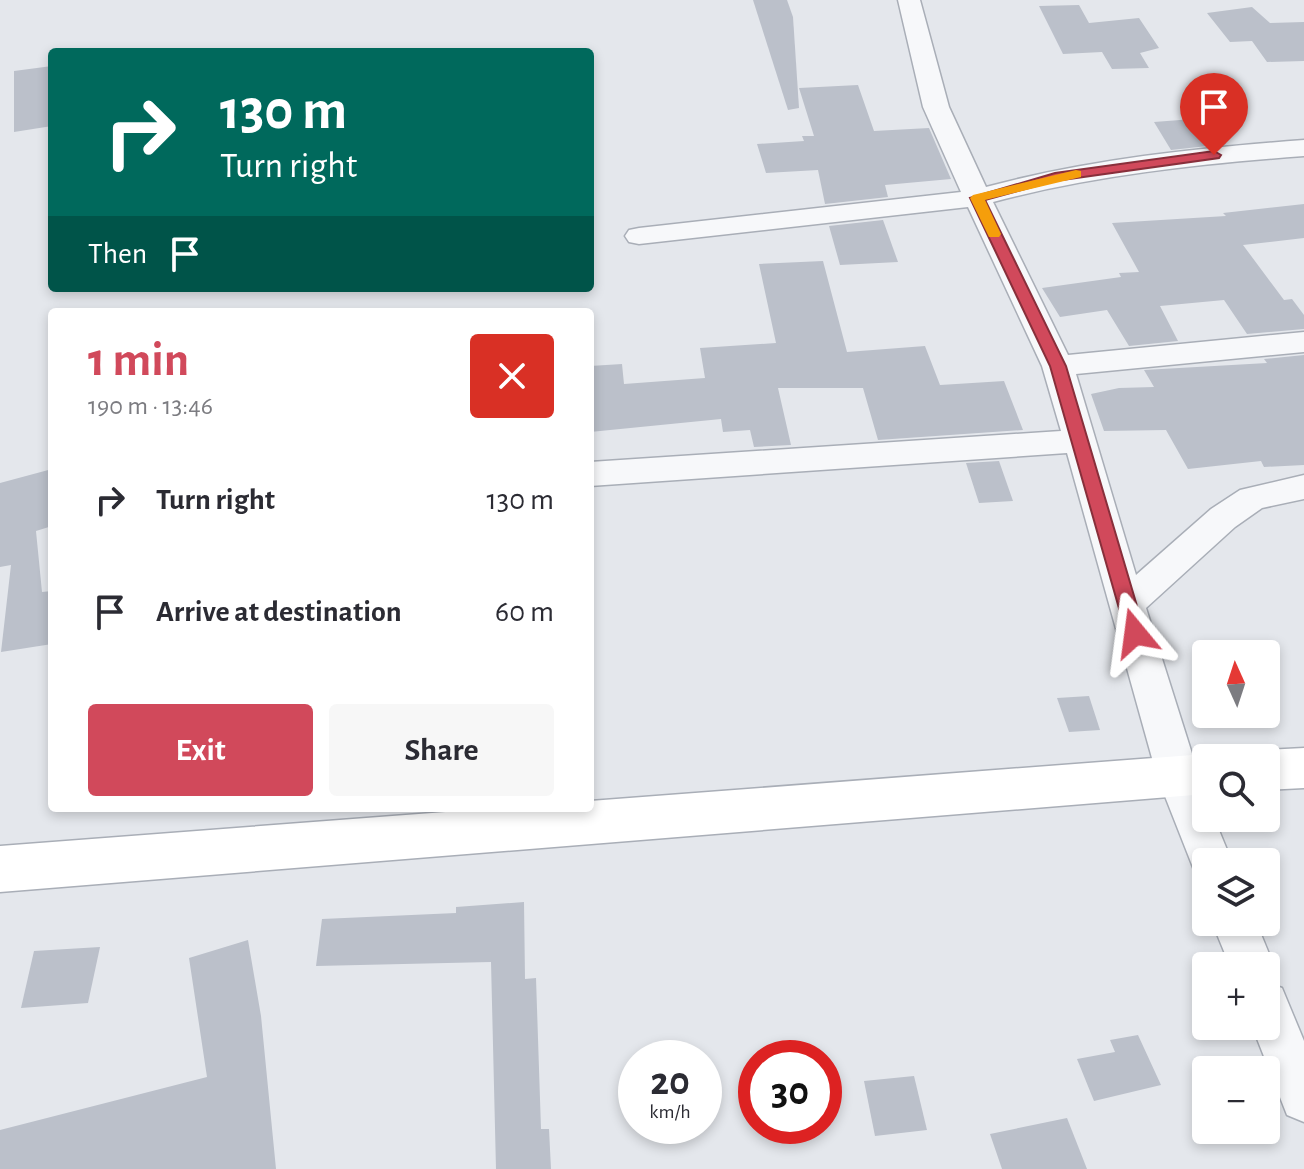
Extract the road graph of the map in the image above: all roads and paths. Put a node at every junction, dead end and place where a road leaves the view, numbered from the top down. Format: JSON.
{"nodes":[{"id":1,"x":909,"y":0,"type":"edge"},
{"id":2,"x":1304,"y":148,"type":"edge"},
{"id":3,"x":977,"y":198,"type":"junction"},
{"id":4,"x":639,"y":236,"type":"dead end"},
{"id":5,"x":1304,"y":342,"type":"edge"},
{"id":6,"x":1058,"y":366,"type":"junction"},
{"id":7,"x":1080,"y":441,"type":"junction"},
{"id":8,"x":594,"y":474,"type":"edge"},
{"id":9,"x":1304,"y":487,"type":"edge"},
{"id":10,"x":1127,"y":604,"type":"junction"},
{"id":11,"x":1304,"y":768,"type":"edge"},
{"id":12,"x":1280,"y":769,"type":"edge"},
{"id":13,"x":1191,"y":775,"type":"edge"},
{"id":14,"x":1208,"y":848,"type":"edge"},
{"id":15,"x":0,"y":869,"type":"edge"},
{"id":16,"x":1280,"y":1038,"type":"edge"},
{"id":17,"x":1304,"y":1099,"type":"edge"}],
"edges":[{"from":1,"to":3,"type":"street"},
{"from":2,"to":3,"type":"street"},
{"from":3,"to":4,"type":"street"},
{"from":3,"to":6,"type":"street"},
{"from":5,"to":6,"type":"street"},
{"from":6,"to":7,"type":"street"},
{"from":7,"to":8,"type":"street"},
{"from":7,"to":10,"type":"street"},
{"from":9,"to":10,"type":"street"},
{"from":10,"to":13,"type":"street"},
{"from":11,"to":12,"type":"street"},
{"from":13,"to":14,"type":"street"},
{"from":13,"to":15,"type":"street"},
{"from":16,"to":17,"type":"street"}]}
